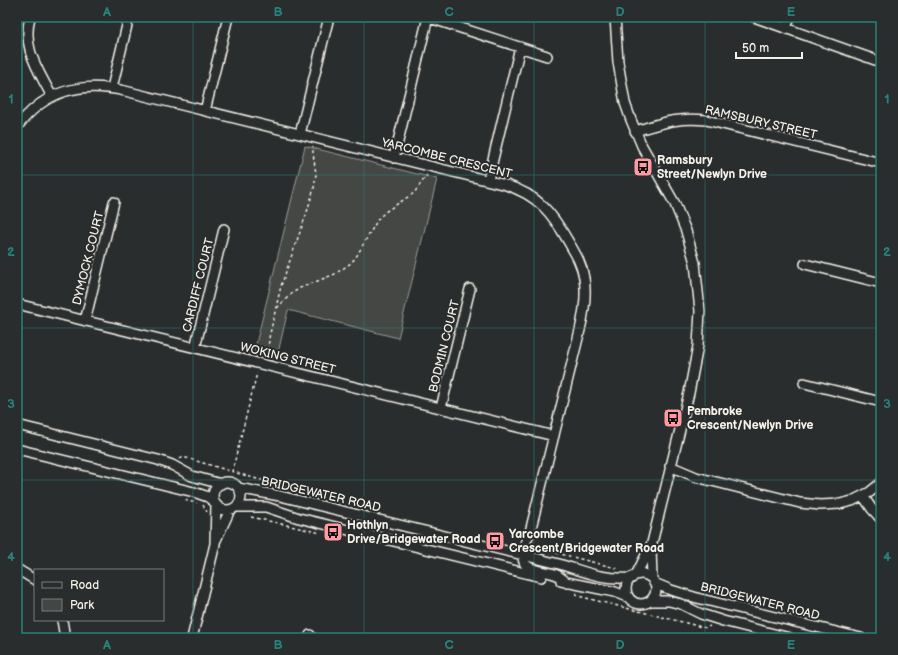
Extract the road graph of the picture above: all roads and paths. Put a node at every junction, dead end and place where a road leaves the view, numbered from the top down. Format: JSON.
{"nodes":[{"id":1,"x":30,"y":17,"type":"edge"},
{"id":2,"x":129,"y":17,"type":"edge"},
{"id":3,"x":228,"y":17,"type":"edge"},
{"id":4,"x":329,"y":17,"type":"edge"},
{"id":5,"x":427,"y":17,"type":"edge"},
{"id":6,"x":754,"y":17,"type":"edge"},
{"id":7,"x":790,"y":17,"type":"edge"},
{"id":8,"x":616,"y":20,"type":"edge"},
{"id":9,"x":786,"y":28,"type":"junction"},
{"id":10,"x":520,"y":47,"type":"junction"},
{"id":11,"x":547,"y":56,"type":"dead end"},
{"id":12,"x":881,"y":62,"type":"edge"},
{"id":13,"x":112,"y":88,"type":"junction"},
{"id":14,"x":52,"y":97,"type":"junction"},
{"id":15,"x":205,"y":111,"type":"junction"},
{"id":16,"x":17,"y":127,"type":"edge"},
{"id":17,"x":635,"y":131,"type":"junction"},
{"id":18,"x":300,"y":134,"type":"junction"},
{"id":19,"x":313,"y":146,"type":"dead end"},
{"id":20,"x":394,"y":158,"type":"junction"},
{"id":21,"x":881,"y":163,"type":"edge"},
{"id":22,"x":427,"y":174,"type":"dead end"},
{"id":23,"x":488,"y":180,"type":"junction"},
{"id":24,"x":114,"y":202,"type":"dead end"},
{"id":25,"x":224,"y":228,"type":"dead end"},
{"id":26,"x":805,"y":264,"type":"dead end"},
{"id":27,"x":881,"y":283,"type":"edge"},
{"id":28,"x":470,"y":289,"type":"dead end"},
{"id":29,"x":17,"y":304,"type":"edge"},
{"id":30,"x":277,"y":308,"type":"junction"},
{"id":31,"x":85,"y":321,"type":"junction"},
{"id":32,"x":195,"y":348,"type":"junction"},
{"id":33,"x":268,"y":356,"type":"dead end"},
{"id":34,"x":258,"y":368,"type":"dead end"},
{"id":35,"x":804,"y":383,"type":"dead end"},
{"id":36,"x":881,"y":402,"type":"edge"},
{"id":37,"x":441,"y":408,"type":"junction"},
{"id":38,"x":17,"y":425,"type":"edge"},
{"id":39,"x":554,"y":436,"type":"junction"},
{"id":40,"x":17,"y":449,"type":"edge"},
{"id":41,"x":183,"y":457,"type":"dead end"},
{"id":42,"x":670,"y":470,"type":"junction"},
{"id":43,"x":232,"y":472,"type":"junction"},
{"id":44,"x":881,"y":483,"type":"edge"},
{"id":45,"x":221,"y":484,"type":"junction"},
{"id":46,"x":238,"y":488,"type":"junction"},
{"id":47,"x":308,"y":492,"type":"dead end"},
{"id":48,"x":863,"y":496,"type":"junction"},
{"id":49,"x":187,"y":501,"type":"dead end"},
{"id":50,"x":215,"y":503,"type":"junction"},
{"id":51,"x":233,"y":508,"type":"junction"},
{"id":52,"x":208,"y":514,"type":"dead end"},
{"id":53,"x":250,"y":516,"type":"dead end"},
{"id":54,"x":881,"y":519,"type":"edge"},
{"id":55,"x":530,"y":532,"type":"junction"},
{"id":56,"x":320,"y":534,"type":"dead end"},
{"id":57,"x":652,"y":543,"type":"junction"},
{"id":58,"x":215,"y":544,"type":"junction"},
{"id":59,"x":531,"y":546,"type":"junction"},
{"id":60,"x":523,"y":555,"type":"junction"},
{"id":61,"x":536,"y":558,"type":"junction"},
{"id":62,"x":17,"y":569,"type":"edge"},
{"id":63,"x":622,"y":569,"type":"dead end"},
{"id":64,"x":634,"y":576,"type":"junction"},
{"id":65,"x":34,"y":579,"type":"edge"},
{"id":66,"x":653,"y":581,"type":"junction"},
{"id":67,"x":567,"y":583,"type":"junction"},
{"id":68,"x":578,"y":596,"type":"dead end"},
{"id":69,"x":628,"y":597,"type":"junction"},
{"id":70,"x":650,"y":601,"type":"junction"},
{"id":71,"x":62,"y":621,"type":"edge"},
{"id":72,"x":706,"y":628,"type":"dead end"},
{"id":73,"x":65,"y":638,"type":"edge"},
{"id":74,"x":192,"y":638,"type":"edge"},
{"id":75,"x":790,"y":638,"type":"edge"},
{"id":76,"x":861,"y":638,"type":"edge"}],
"edges":[{"from":1,"to":14,"type":"street"},
{"from":2,"to":13,"type":"street"},
{"from":3,"to":15,"type":"street"},
{"from":4,"to":18,"type":"street"},
{"from":5,"to":10,"type":"street"},
{"from":5,"to":20,"type":"street"},
{"from":6,"to":9,"type":"street"},
{"from":7,"to":9,"type":"street"},
{"from":8,"to":17,"type":"street"},
{"from":9,"to":12,"type":"street"},
{"from":10,"to":11,"type":"street"},
{"from":10,"to":23,"type":"street"},
{"from":13,"to":14,"type":"street","name":"YARCOMBE CRESCENT"},
{"from":13,"to":15,"type":"street","name":"YARCOMBE CRESCENT"},
{"from":14,"to":16,"type":"street","name":"YARCOMBE CRESCENT"},
{"from":15,"to":18,"type":"street","name":"YARCOMBE CRESCENT"},
{"from":17,"to":21,"type":"street","name":"RAMSBURY STREET"},
{"from":17,"to":42,"type":"street"},
{"from":18,"to":20,"type":"street","name":"YARCOMBE CRESCENT"},
{"from":19,"to":30,"type":"path"},
{"from":20,"to":23,"type":"street","name":"YARCOMBE CRESCENT"},
{"from":22,"to":30,"type":"path"},
{"from":23,"to":39,"type":"street","name":"YARCOMBE CRESCENT"},
{"from":24,"to":31,"type":"street","name":"DYMOCK COURT"},
{"from":25,"to":32,"type":"street","name":"CARDIFF COURT"},
{"from":26,"to":27,"type":"street"},
{"from":28,"to":37,"type":"street","name":"BODMIN COURT"},
{"from":29,"to":31,"type":"street","name":"WOKING STREET"},
{"from":30,"to":33,"type":"path"},
{"from":31,"to":32,"type":"street","name":"WOKING STREET"},
{"from":32,"to":37,"type":"street","name":"WOKING STREET"},
{"from":34,"to":43,"type":"path"},
{"from":35,"to":36,"type":"street"},
{"from":37,"to":39,"type":"street","name":"WOKING STREET"},
{"from":38,"to":45,"type":"street"},
{"from":39,"to":55,"type":"street","name":"YARCOMBE CRESCENT"},
{"from":40,"to":50,"type":"street"},
{"from":41,"to":43,"type":"path"},
{"from":42,"to":48,"type":"street"},
{"from":42,"to":57,"type":"street"},
{"from":43,"to":47,"type":"path"},
{"from":44,"to":48,"type":"street"},
{"from":45,"to":46,"type":"street"},
{"from":45,"to":50,"type":"street"},
{"from":46,"to":51,"type":"street"},
{"from":46,"to":60,"type":"street","name":"BRIDGEWATER ROAD"},
{"from":48,"to":54,"type":"street"},
{"from":49,"to":52,"type":"path"},
{"from":50,"to":51,"type":"street"},
{"from":50,"to":58,"type":"street"},
{"from":51,"to":58,"type":"street"},
{"from":51,"to":67,"type":"street","name":"BRIDGEWATER ROAD"},
{"from":53,"to":56,"type":"path"},
{"from":55,"to":59,"type":"street","name":"YARCOMBE CRESCENT"},
{"from":55,"to":60,"type":"street","name":"YARCOMBE CRESCENT"},
{"from":57,"to":64,"type":"street"},
{"from":57,"to":66,"type":"street"},
{"from":58,"to":74,"type":"street"},
{"from":59,"to":61,"type":"street","name":"YARCOMBE CRESCENT"},
{"from":59,"to":63,"type":"path"},
{"from":60,"to":61,"type":"street","name":"BRIDGEWATER ROAD"},
{"from":60,"to":67,"type":"street"},
{"from":61,"to":64,"type":"street","name":"BRIDGEWATER ROAD"},
{"from":62,"to":65,"type":"street"},
{"from":64,"to":66,"type":"street"},
{"from":64,"to":69,"type":"street"},
{"from":66,"to":70,"type":"street"},
{"from":66,"to":76,"type":"street","name":"BRIDGEWATER ROAD"},
{"from":67,"to":69,"type":"street","name":"BRIDGEWATER ROAD"},
{"from":68,"to":72,"type":"path"},
{"from":69,"to":70,"type":"street"},
{"from":70,"to":75,"type":"street","name":"BRIDGEWATER ROAD"},
{"from":71,"to":73,"type":"street"}]}
